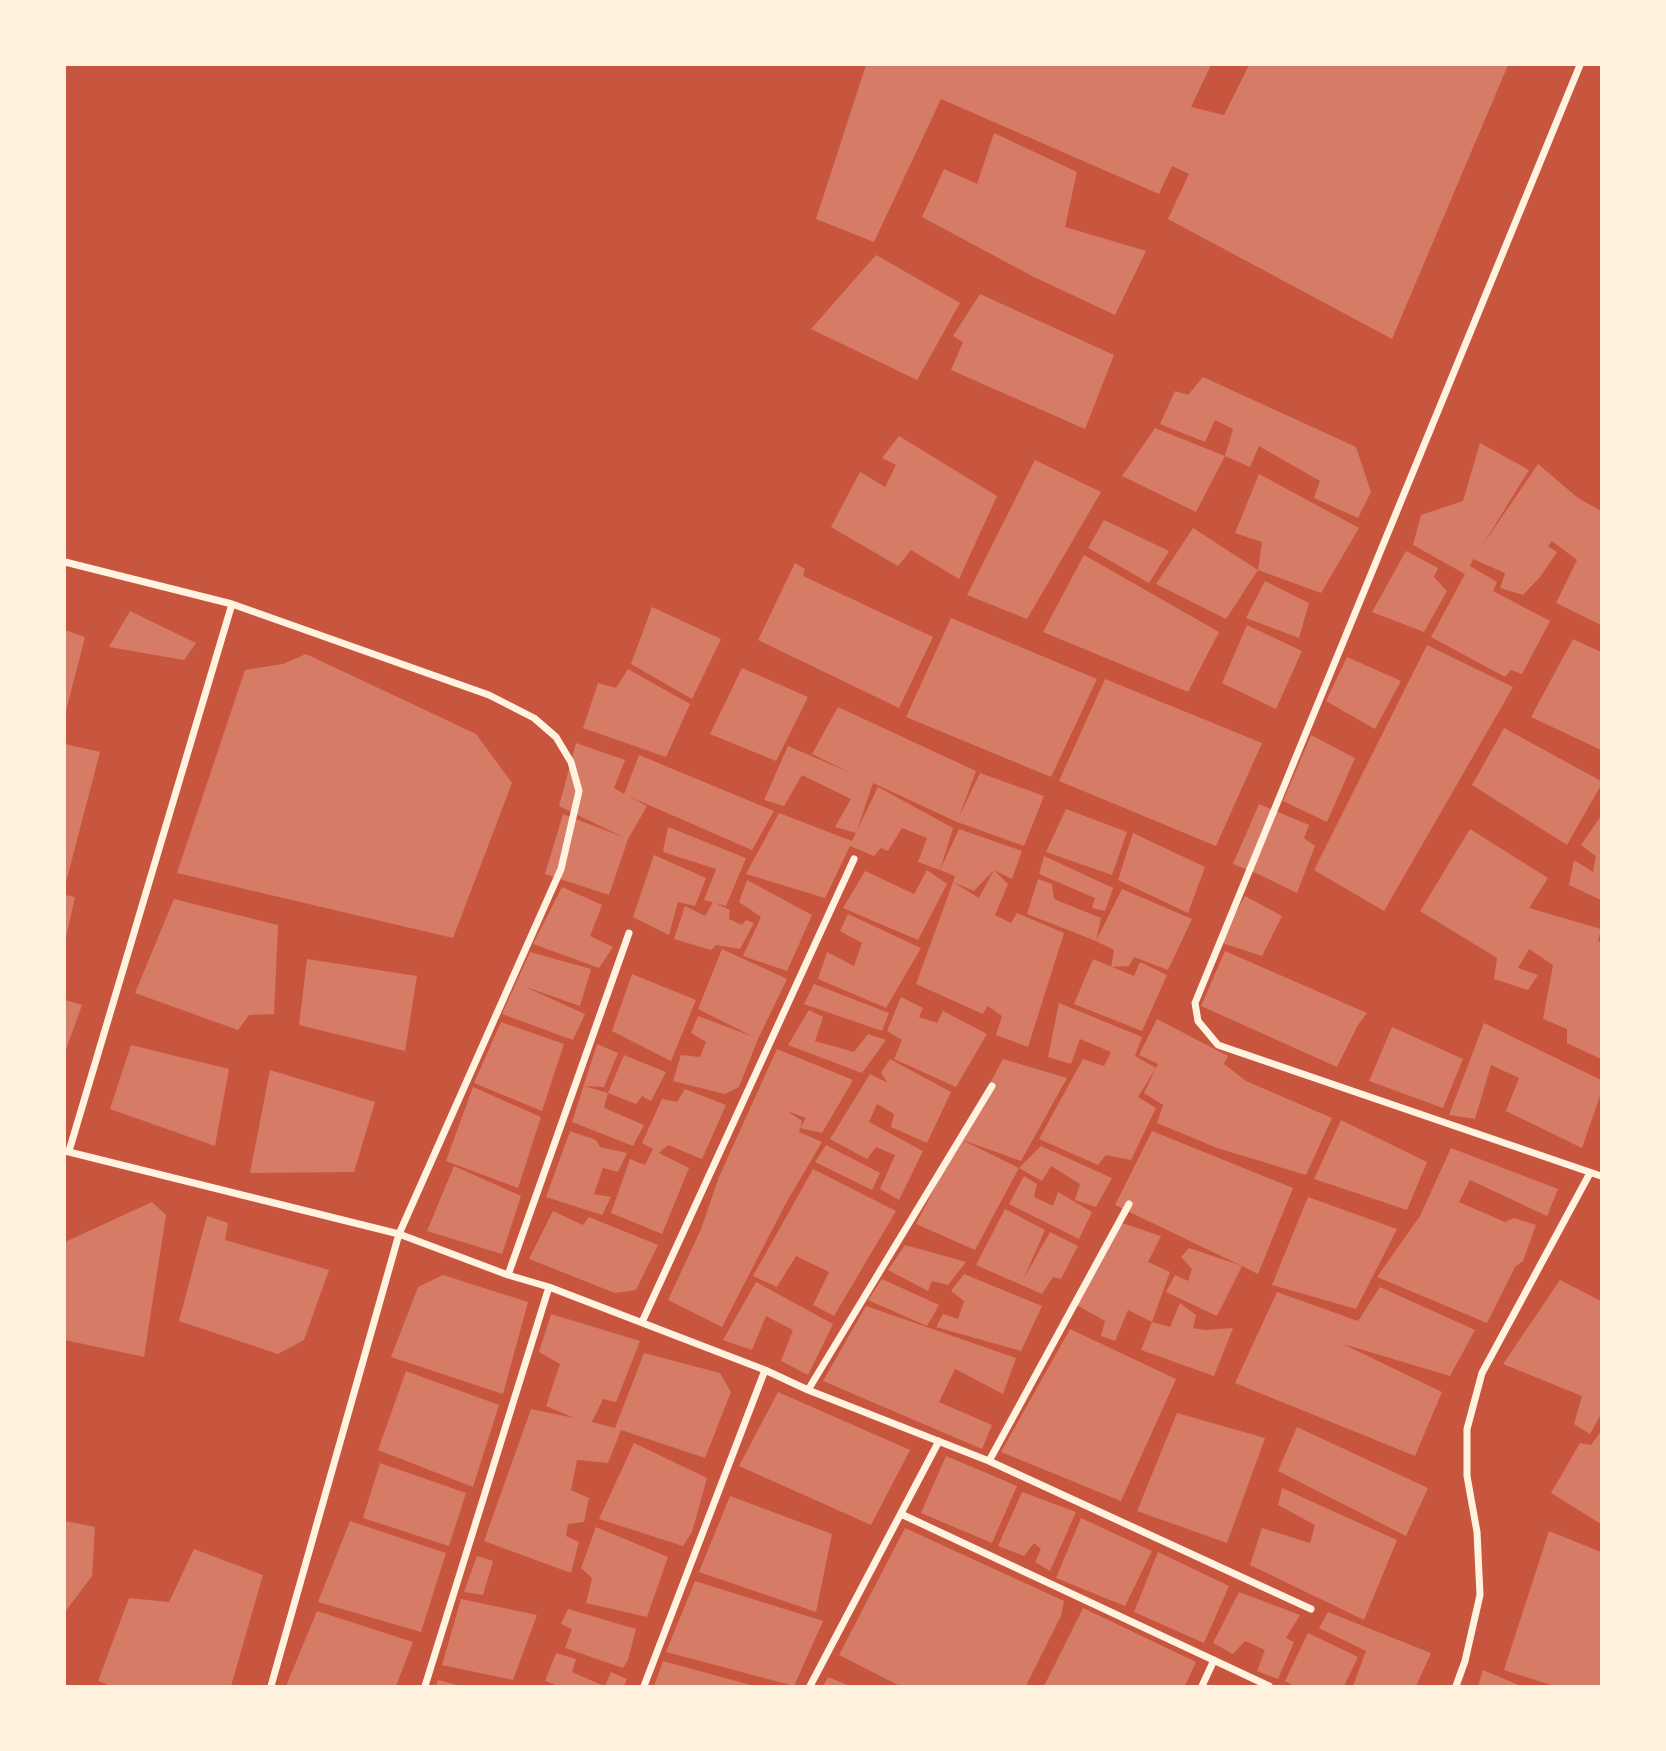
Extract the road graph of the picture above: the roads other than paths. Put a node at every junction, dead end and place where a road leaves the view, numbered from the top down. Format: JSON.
{"nodes":[{"id":1,"x":1580,"y":65,"type":"edge"},
{"id":2,"x":65,"y":562,"type":"edge"},
{"id":3,"x":232,"y":604,"type":"junction"},
{"id":4,"x":854,"y":859,"type":"dead end"},
{"id":5,"x":629,"y":933,"type":"dead end"},
{"id":6,"x":992,"y":1086,"type":"dead end"},
{"id":7,"x":67,"y":1151,"type":"edge"},
{"id":8,"x":1590,"y":1173,"type":"junction"},
{"id":9,"x":1601,"y":1176,"type":"edge"},
{"id":10,"x":1129,"y":1204,"type":"dead end"},
{"id":11,"x":399,"y":1234,"type":"junction"},
{"id":12,"x":508,"y":1275,"type":"junction"},
{"id":13,"x":549,"y":1287,"type":"junction"},
{"id":14,"x":642,"y":1322,"type":"junction"},
{"id":15,"x":765,"y":1370,"type":"junction"},
{"id":16,"x":808,"y":1390,"type":"junction"},
{"id":17,"x":939,"y":1441,"type":"junction"},
{"id":18,"x":989,"y":1461,"type":"junction"},
{"id":19,"x":901,"y":1514,"type":"junction"},
{"id":20,"x":1311,"y":1609,"type":"dead end"},
{"id":21,"x":1214,"y":1660,"type":"junction"},
{"id":22,"x":271,"y":1686,"type":"edge"},
{"id":23,"x":425,"y":1686,"type":"edge"},
{"id":24,"x":644,"y":1686,"type":"edge"},
{"id":25,"x":810,"y":1686,"type":"edge"},
{"id":26,"x":1202,"y":1686,"type":"edge"},
{"id":27,"x":1269,"y":1686,"type":"edge"},
{"id":28,"x":1455,"y":1686,"type":"edge"}],
"edges":[{"from":1,"to":8,"type":"street"},
{"from":2,"to":3,"type":"street"},
{"from":3,"to":7,"type":"street"},
{"from":3,"to":11,"type":"street"},
{"from":4,"to":14,"type":"street"},
{"from":5,"to":12,"type":"street"},
{"from":6,"to":16,"type":"street"},
{"from":7,"to":11,"type":"street"},
{"from":8,"to":9,"type":"street"},
{"from":8,"to":28,"type":"street"},
{"from":10,"to":18,"type":"street"},
{"from":11,"to":12,"type":"street"},
{"from":11,"to":22,"type":"street"},
{"from":12,"to":13,"type":"street"},
{"from":13,"to":14,"type":"street"},
{"from":13,"to":23,"type":"street"},
{"from":14,"to":15,"type":"street"},
{"from":15,"to":16,"type":"street"},
{"from":15,"to":24,"type":"street"},
{"from":16,"to":17,"type":"street"},
{"from":17,"to":18,"type":"street"},
{"from":17,"to":19,"type":"street"},
{"from":18,"to":20,"type":"street"},
{"from":19,"to":21,"type":"street"},
{"from":19,"to":25,"type":"street"},
{"from":21,"to":26,"type":"street"},
{"from":21,"to":27,"type":"street"}]}
